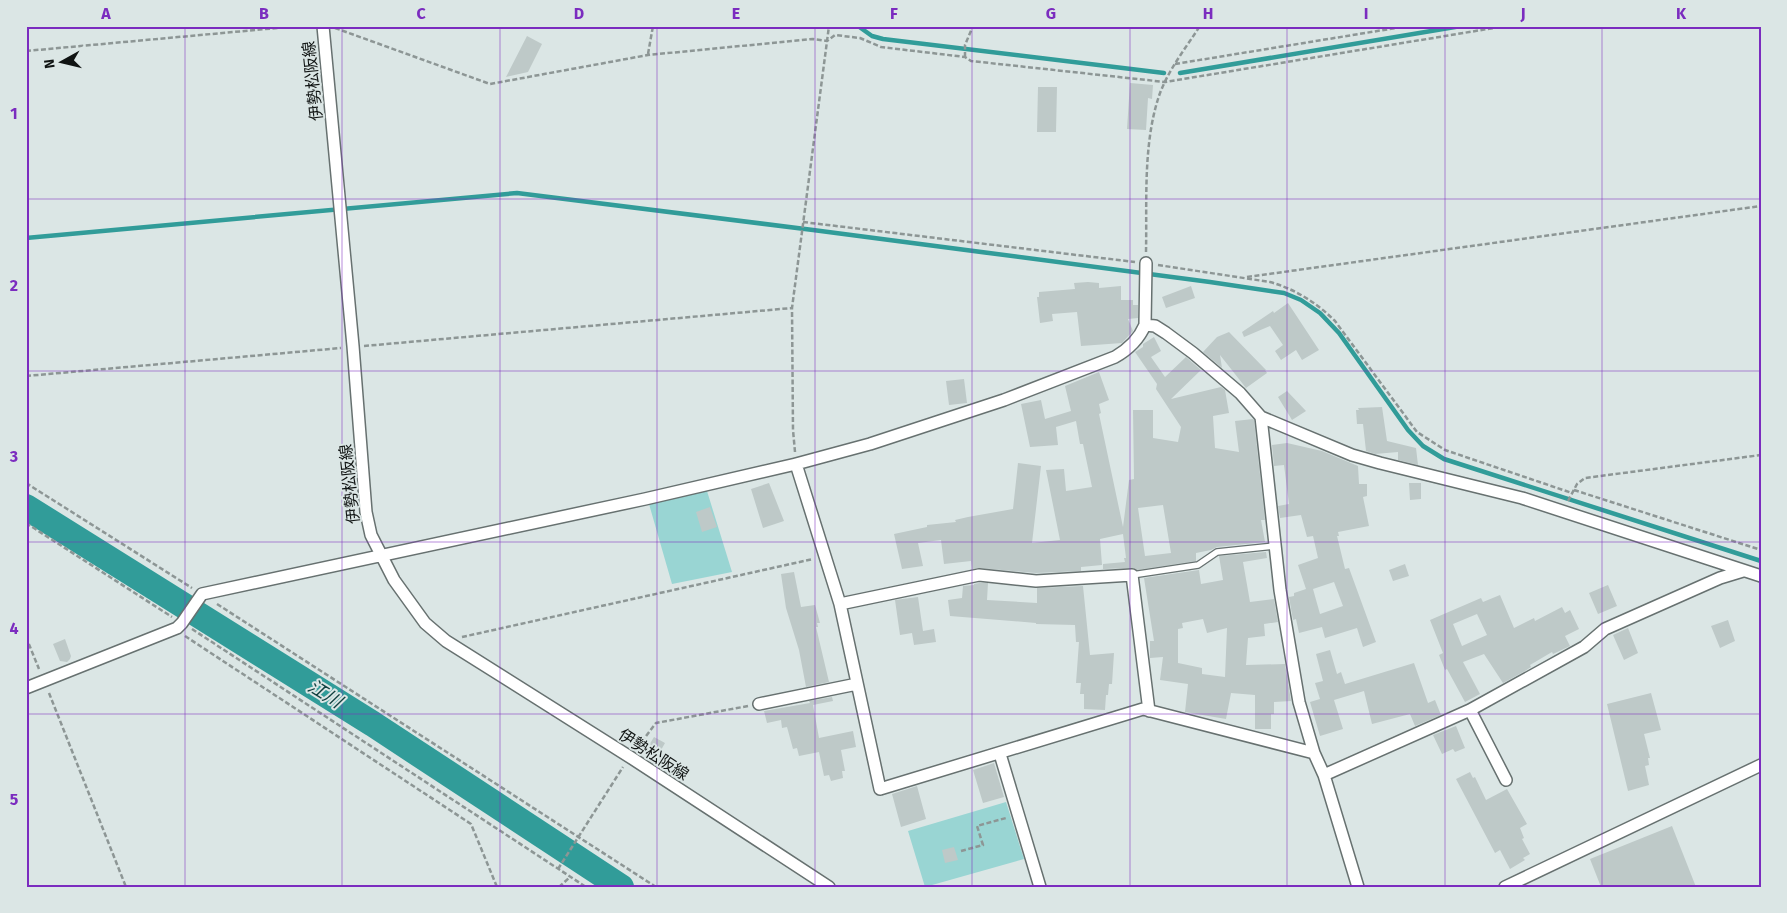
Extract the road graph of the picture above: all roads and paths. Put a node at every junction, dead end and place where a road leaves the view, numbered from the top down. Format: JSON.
{"nodes":[{"id":1,"x":299,"y":26,"type":"edge"},
{"id":2,"x":323,"y":26,"type":"edge"},
{"id":3,"x":329,"y":26,"type":"edge"},
{"id":4,"x":653,"y":26,"type":"edge"},
{"id":5,"x":828,"y":26,"type":"edge"},
{"id":6,"x":973,"y":26,"type":"edge"},
{"id":7,"x":1200,"y":26,"type":"edge"},
{"id":8,"x":1408,"y":26,"type":"edge"},
{"id":9,"x":1506,"y":26,"type":"edge"},
{"id":10,"x":827,"y":41,"type":"junction"},
{"id":11,"x":26,"y":51,"type":"edge"},
{"id":12,"x":648,"y":55,"type":"junction"},
{"id":13,"x":965,"y":57,"type":"junction"},
{"id":14,"x":1175,"y":64,"type":"junction"},
{"id":15,"x":1165,"y":82,"type":"junction"},
{"id":16,"x":1761,"y":206,"type":"edge"},
{"id":17,"x":803,"y":222,"type":"junction"},
{"id":18,"x":1146,"y":270,"type":"junction"},
{"id":19,"x":1245,"y":278,"type":"junction"},
{"id":20,"x":792,"y":308,"type":"junction"},
{"id":21,"x":1145,"y":325,"type":"junction"},
{"id":22,"x":353,"y":346,"type":"junction"},
{"id":23,"x":26,"y":376,"type":"edge"},
{"id":24,"x":1261,"y":417,"type":"junction"},
{"id":25,"x":1761,"y":455,"type":"edge"},
{"id":26,"x":796,"y":464,"type":"junction"},
{"id":27,"x":26,"y":482,"type":"edge"},
{"id":28,"x":1573,"y":492,"type":"junction"},
{"id":29,"x":1567,"y":504,"type":"dead end"},
{"id":30,"x":26,"y":523,"type":"edge"},
{"id":31,"x":1275,"y":546,"type":"junction"},
{"id":32,"x":1761,"y":550,"type":"edge"},
{"id":33,"x":380,"y":555,"type":"junction"},
{"id":34,"x":825,"y":556,"type":"junction"},
{"id":35,"x":1743,"y":571,"type":"junction"},
{"id":36,"x":1132,"y":575,"type":"junction"},
{"id":37,"x":1761,"y":576,"type":"edge"},
{"id":38,"x":202,"y":594,"type":"junction"},
{"id":39,"x":840,"y":604,"type":"junction"},
{"id":40,"x":179,"y":625,"type":"junction"},
{"id":41,"x":26,"y":637,"type":"edge"},
{"id":42,"x":446,"y":641,"type":"junction"},
{"id":43,"x":44,"y":680,"type":"junction"},
{"id":44,"x":857,"y":684,"type":"junction"},
{"id":45,"x":26,"y":688,"type":"edge"},
{"id":46,"x":759,"y":704,"type":"joint"},
{"id":47,"x":1470,"y":710,"type":"junction"},
{"id":48,"x":1148,"y":711,"type":"junction"},
{"id":49,"x":1314,"y":753,"type":"junction"},
{"id":50,"x":1000,"y":754,"type":"junction"},
{"id":51,"x":630,"y":757,"type":"junction"},
{"id":52,"x":1761,"y":765,"type":"edge"},
{"id":53,"x":1324,"y":775,"type":"junction"},
{"id":54,"x":1506,"y":780,"type":"dead end"},
{"id":55,"x":1018,"y":814,"type":"junction"},
{"id":56,"x":578,"y":836,"type":"junction"},
{"id":57,"x":960,"y":851,"type":"dead end"},
{"id":58,"x":558,"y":869,"type":"junction"},
{"id":59,"x":570,"y":877,"type":"junction"},
{"id":60,"x":1354,"y":886,"type":"edge"},
{"id":61,"x":126,"y":887,"type":"edge"},
{"id":62,"x":497,"y":887,"type":"edge"},
{"id":63,"x":559,"y":887,"type":"edge"},
{"id":64,"x":586,"y":887,"type":"edge"},
{"id":65,"x":656,"y":887,"type":"edge"},
{"id":66,"x":828,"y":887,"type":"edge"},
{"id":67,"x":1040,"y":887,"type":"edge"},
{"id":68,"x":1505,"y":887,"type":"edge"}],
"edges":[{"from":1,"to":11,"type":"path"},
{"from":2,"to":22,"type":"street","name":"伊勢松阪線"},
{"from":3,"to":12,"type":"path"},
{"from":4,"to":12,"type":"path"},
{"from":5,"to":10,"type":"path"},
{"from":6,"to":13,"type":"path"},
{"from":7,"to":14,"type":"path"},
{"from":8,"to":14,"type":"path"},
{"from":9,"to":15,"type":"path"},
{"from":10,"to":12,"type":"path"},
{"from":10,"to":13,"type":"path"},
{"from":10,"to":17,"type":"path"},
{"from":13,"to":15,"type":"path"},
{"from":14,"to":15,"type":"path"},
{"from":15,"to":18,"type":"path"},
{"from":16,"to":19,"type":"path"},
{"from":17,"to":18,"type":"path"},
{"from":17,"to":20,"type":"path"},
{"from":18,"to":19,"type":"path"},
{"from":18,"to":21,"type":"street"},
{"from":19,"to":28,"type":"path"},
{"from":20,"to":22,"type":"path"},
{"from":20,"to":26,"type":"path"},
{"from":21,"to":24,"type":"street"},
{"from":21,"to":26,"type":"street"},
{"from":22,"to":23,"type":"path"},
{"from":22,"to":33,"type":"street","name":"伊勢松阪線"},
{"from":24,"to":31,"type":"street"},
{"from":24,"to":35,"type":"street"},
{"from":25,"to":28,"type":"path"},
{"from":26,"to":33,"type":"street"},
{"from":26,"to":34,"type":"street"},
{"from":27,"to":38,"type":"path"},
{"from":28,"to":29,"type":"path"},
{"from":28,"to":32,"type":"path"},
{"from":30,"to":40,"type":"path"},
{"from":31,"to":36,"type":"lane"},
{"from":31,"to":49,"type":"street"},
{"from":33,"to":38,"type":"street"},
{"from":33,"to":42,"type":"street","name":"伊勢松阪線"},
{"from":34,"to":39,"type":"street"},
{"from":34,"to":42,"type":"path"},
{"from":35,"to":37,"type":"street"},
{"from":35,"to":47,"type":"street"},
{"from":36,"to":39,"type":"street"},
{"from":36,"to":48,"type":"street"},
{"from":38,"to":40,"type":"street"},
{"from":38,"to":56,"type":"path"},
{"from":39,"to":44,"type":"street"},
{"from":40,"to":43,"type":"street"},
{"from":40,"to":58,"type":"path"},
{"from":40,"to":62,"type":"path"},
{"from":41,"to":43,"type":"path"},
{"from":42,"to":51,"type":"street","name":"伊勢松阪線"},
{"from":43,"to":45,"type":"street"},
{"from":43,"to":61,"type":"path"},
{"from":44,"to":46,"type":"street"},
{"from":44,"to":50,"type":"street"},
{"from":46,"to":51,"type":"path"},
{"from":47,"to":53,"type":"street"},
{"from":47,"to":54,"type":"street"},
{"from":48,"to":49,"type":"street"},
{"from":48,"to":50,"type":"street"},
{"from":49,"to":53,"type":"street"},
{"from":50,"to":55,"type":"street"},
{"from":51,"to":56,"type":"path"},
{"from":51,"to":66,"type":"street","name":"伊勢松阪線"},
{"from":52,"to":68,"type":"street"},
{"from":53,"to":60,"type":"street"},
{"from":55,"to":57,"type":"path"},
{"from":55,"to":67,"type":"street"},
{"from":56,"to":58,"type":"path"},
{"from":56,"to":65,"type":"path"},
{"from":58,"to":59,"type":"path"},
{"from":59,"to":63,"type":"path"},
{"from":59,"to":64,"type":"path"}]}
